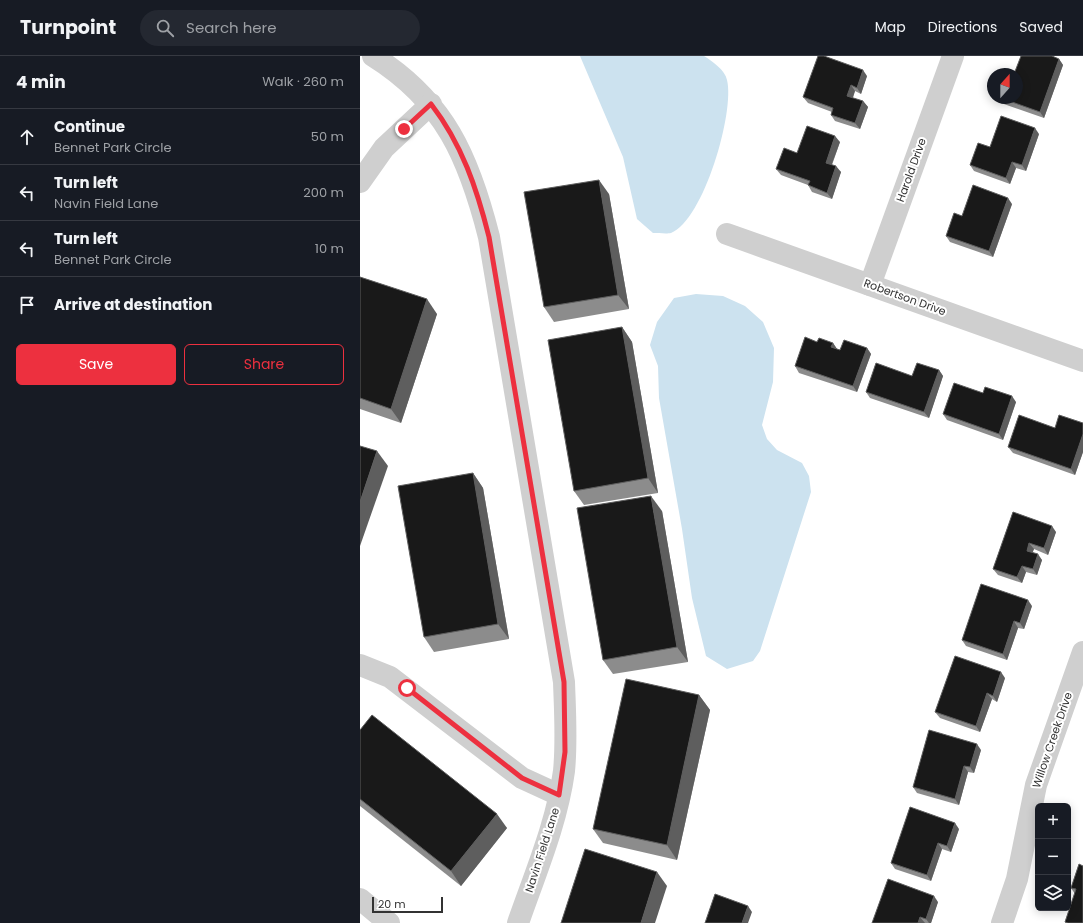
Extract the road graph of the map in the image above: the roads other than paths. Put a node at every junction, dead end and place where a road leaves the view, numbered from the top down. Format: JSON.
{"nodes":[{"id":1,"x":373,"y":56,"type":"edge"},
{"id":2,"x":953,"y":56,"type":"edge"},
{"id":3,"x":431,"y":104,"type":"junction"},
{"id":4,"x":360,"y":182,"type":"edge"},
{"id":5,"x":727,"y":234,"type":"dead end"},
{"id":6,"x":870,"y":285,"type":"junction"},
{"id":7,"x":1083,"y":361,"type":"edge"},
{"id":8,"x":1083,"y":652,"type":"edge"},
{"id":9,"x":360,"y":665,"type":"edge"},
{"id":10,"x":559,"y":795,"type":"junction"},
{"id":11,"x":360,"y":899,"type":"edge"},
{"id":12,"x":389,"y":923,"type":"edge"},
{"id":13,"x":518,"y":923,"type":"edge"},
{"id":14,"x":1002,"y":923,"type":"edge"}],
"edges":[{"from":1,"to":3,"type":"street","name":"Navin Field Lane"},
{"from":2,"to":6,"type":"street","name":"Harold Drive"},
{"from":3,"to":4,"type":"street"},
{"from":3,"to":10,"type":"street","name":"Navin Field Lane"},
{"from":5,"to":6,"type":"street","name":"Robertson Drive"},
{"from":6,"to":7,"type":"street","name":"Robertson Drive"},
{"from":8,"to":14,"type":"street","name":"Willow Creek Drive"},
{"from":9,"to":10,"type":"street"},
{"from":10,"to":13,"type":"street","name":"Navin Field Lane"},
{"from":11,"to":12,"type":"street"}]}
